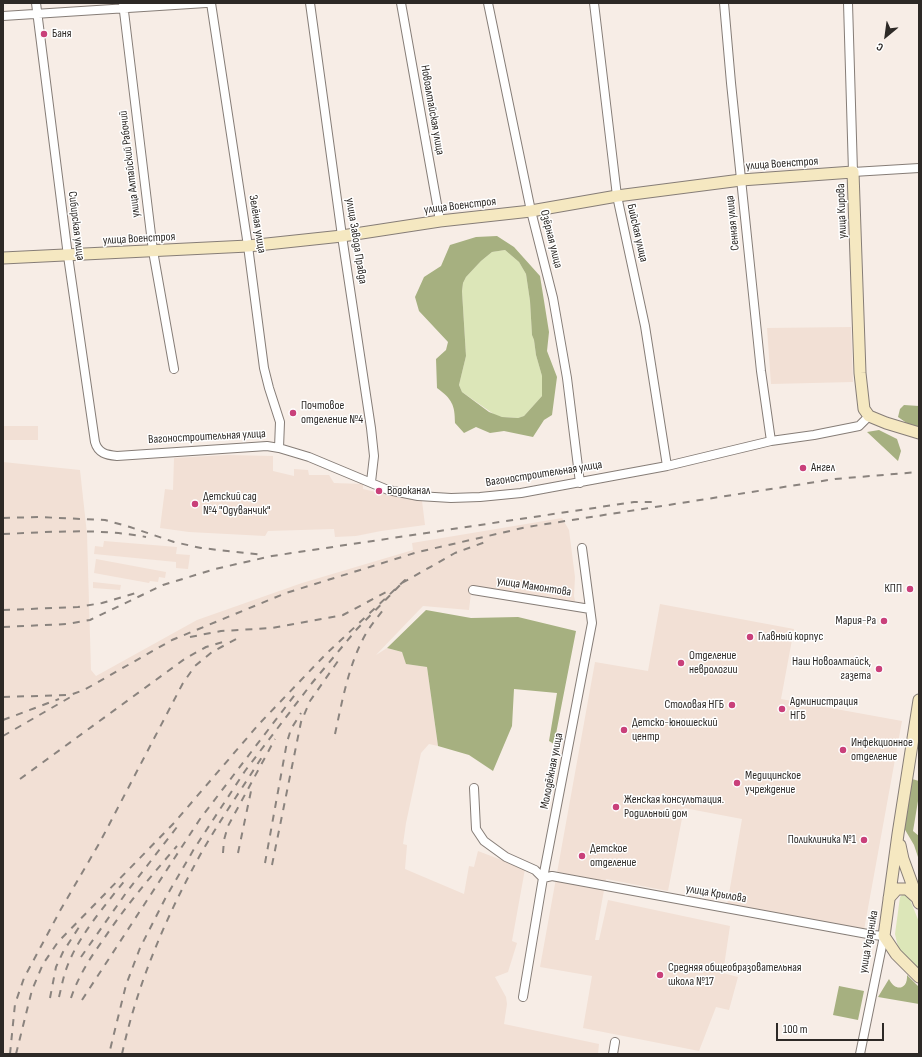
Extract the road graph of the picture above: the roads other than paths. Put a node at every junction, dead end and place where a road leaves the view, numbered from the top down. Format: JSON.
{"nodes":[{"id":1,"x":36,"y":3,"type":"edge"},
{"id":2,"x":206,"y":3,"type":"edge"},
{"id":3,"x":210,"y":3,"type":"edge"},
{"id":4,"x":310,"y":3,"type":"edge"},
{"id":5,"x":401,"y":3,"type":"edge"},
{"id":6,"x":488,"y":3,"type":"edge"},
{"id":7,"x":594,"y":3,"type":"edge"},
{"id":8,"x":724,"y":3,"type":"edge"},
{"id":9,"x":848,"y":3,"type":"edge"},
{"id":10,"x":124,"y":5,"type":"edge"},
{"id":11,"x":37,"y":13,"type":"junction"},
{"id":12,"x":3,"y":16,"type":"edge"},
{"id":13,"x":919,"y":168,"type":"edge"},
{"id":14,"x":853,"y":172,"type":"junction"},
{"id":15,"x":741,"y":180,"type":"junction"},
{"id":16,"x":617,"y":196,"type":"junction"},
{"id":17,"x":531,"y":211,"type":"junction"},
{"id":18,"x":440,"y":221,"type":"junction"},
{"id":19,"x":342,"y":236,"type":"junction"},
{"id":20,"x":248,"y":246,"type":"junction"},
{"id":21,"x":153,"y":251,"type":"junction"},
{"id":22,"x":68,"y":256,"type":"junction"},
{"id":23,"x":3,"y":258,"type":"edge"},
{"id":24,"x":174,"y":369,"type":"dead end"},
{"id":25,"x":869,"y":416,"type":"junction"},
{"id":26,"x":919,"y":433,"type":"edge"},
{"id":27,"x":771,"y":441,"type":"junction"},
{"id":28,"x":279,"y":448,"type":"junction"},
{"id":29,"x":98,"y":450,"type":"joint"},
{"id":30,"x":667,"y":466,"type":"junction"},
{"id":31,"x":371,"y":482,"type":"junction"},
{"id":32,"x":580,"y":483,"type":"junction"},
{"id":33,"x":582,"y":548,"type":"dead end"},
{"id":34,"x":473,"y":590,"type":"dead end"},
{"id":35,"x":590,"y":609,"type":"junction"},
{"id":36,"x":919,"y":700,"type":"edge"},
{"id":37,"x":474,"y":788,"type":"dead end"},
{"id":38,"x":898,"y":834,"type":"junction"},
{"id":39,"x":543,"y":878,"type":"junction"},
{"id":40,"x":889,"y":898,"type":"junction"},
{"id":41,"x":918,"y":901,"type":"edge"},
{"id":42,"x":884,"y":936,"type":"junction"},
{"id":43,"x":919,"y":977,"type":"edge"},
{"id":44,"x":523,"y":997,"type":"dead end"},
{"id":45,"x":615,"y":1042,"type":"dead end"},
{"id":46,"x":612,"y":1054,"type":"edge"},
{"id":47,"x":860,"y":1054,"type":"edge"}],
"edges":[{"from":1,"to":11,"type":"street","name":"Сибирская улица"},
{"from":2,"to":10,"type":"street"},
{"from":3,"to":20,"type":"street","name":"Зелёная улица"},
{"from":4,"to":19,"type":"street","name":"улица Завода Правда"},
{"from":5,"to":18,"type":"street","name":"Новоалтайская улица"},
{"from":6,"to":17,"type":"street","name":"Озёрная улица"},
{"from":7,"to":16,"type":"street","name":"Бийская улица"},
{"from":8,"to":15,"type":"street","name":"Сенная улица"},
{"from":9,"to":14,"type":"street","name":"улица Кирова"},
{"from":10,"to":11,"type":"street"},
{"from":10,"to":21,"type":"street","name":"улица Алтайский Рабочий"},
{"from":11,"to":12,"type":"street"},
{"from":11,"to":22,"type":"street","name":"Сибирская улица"},
{"from":13,"to":14,"type":"street","name":"улица Военстроя"},
{"from":14,"to":15,"type":"street","name":"улица Военстроя"},
{"from":14,"to":25,"type":"street","name":"улица Кирова"},
{"from":15,"to":16,"type":"street","name":"улица Военстроя"},
{"from":15,"to":27,"type":"street","name":"Сенная улица"},
{"from":16,"to":17,"type":"street","name":"улица Военстроя"},
{"from":16,"to":30,"type":"street","name":"Бийская улица"},
{"from":17,"to":18,"type":"street","name":"улица Военстроя"},
{"from":17,"to":32,"type":"street","name":"Озёрная улица"},
{"from":18,"to":19,"type":"street","name":"улица Военстроя"},
{"from":19,"to":20,"type":"street","name":"улица Военстроя"},
{"from":19,"to":31,"type":"street","name":"улица Завода Правда"},
{"from":20,"to":21,"type":"street","name":"улица Военстроя"},
{"from":20,"to":28,"type":"street","name":"Зелёная улица"},
{"from":21,"to":22,"type":"street","name":"улица Военстроя"},
{"from":21,"to":24,"type":"street","name":"улица Алтайский Рабочий"},
{"from":22,"to":23,"type":"street","name":"улица Военстроя"},
{"from":22,"to":29,"type":"street","name":"Сибирская улица"},
{"from":25,"to":26,"type":"street"},
{"from":25,"to":27,"type":"street","name":"Вагоностроительная улица"},
{"from":27,"to":30,"type":"street","name":"Вагоностроительная улица"},
{"from":28,"to":29,"type":"street","name":"Вагоностроительная улица"},
{"from":28,"to":31,"type":"street","name":"Вагоностроительная улица"},
{"from":30,"to":32,"type":"street","name":"Вагоностроительная улица"},
{"from":31,"to":32,"type":"street","name":"Вагоностроительная улица"},
{"from":33,"to":35,"type":"street","name":"Молодёжная улица"},
{"from":34,"to":35,"type":"street","name":"улица Мамонтова"},
{"from":35,"to":39,"type":"street","name":"Молодёжная улица"},
{"from":36,"to":38,"type":"street","name":"улица Ударника"},
{"from":37,"to":39,"type":"street"},
{"from":38,"to":40,"type":"street","name":"улица Ударника"},
{"from":38,"to":41,"type":"street","name":"улица Ударника"},
{"from":39,"to":42,"type":"street","name":"улица Крылова"},
{"from":39,"to":44,"type":"street","name":"Молодёжная улица"},
{"from":40,"to":41,"type":"street"},
{"from":40,"to":42,"type":"street","name":"улица Ударника"},
{"from":42,"to":43,"type":"street"},
{"from":42,"to":47,"type":"street","name":"улица Ударника"},
{"from":45,"to":46,"type":"street"}]}
